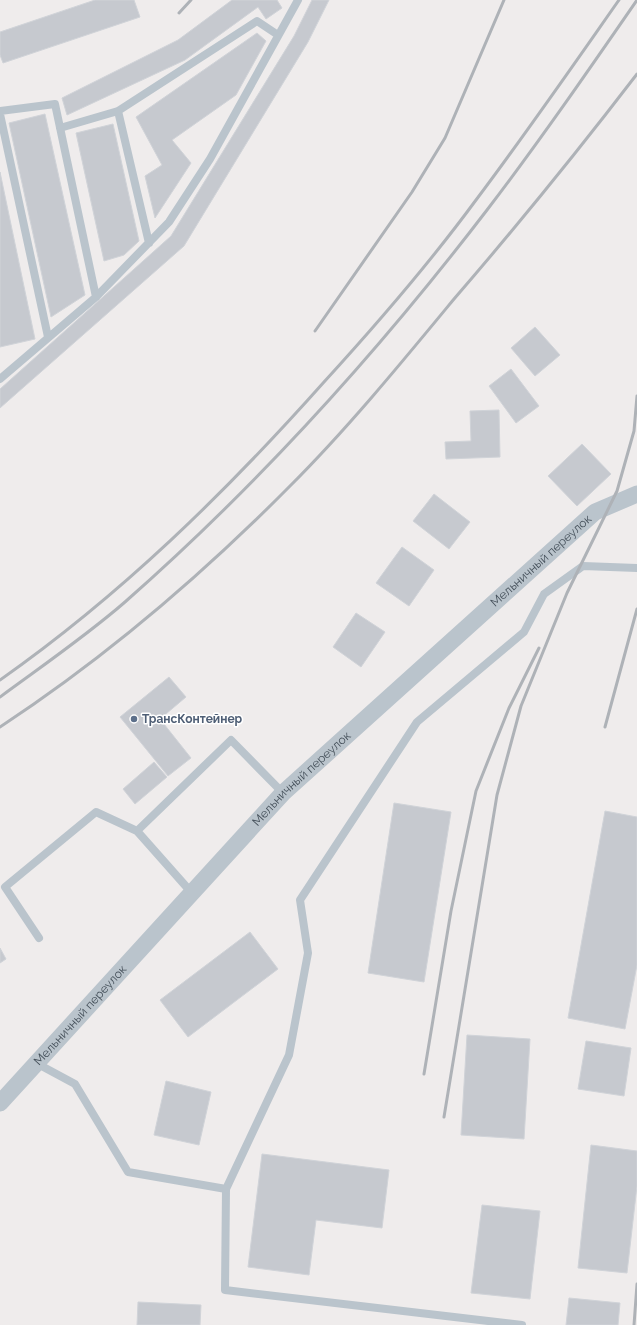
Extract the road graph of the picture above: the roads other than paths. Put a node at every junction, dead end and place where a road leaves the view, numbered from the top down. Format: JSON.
{"nodes":[{"id":1,"x":298,"y":0,"type":"edge"},
{"id":2,"x":278,"y":35,"type":"junction"},
{"id":3,"x":0,"y":111,"type":"edge"},
{"id":4,"x":118,"y":111,"type":"junction"},
{"id":5,"x":0,"y":114,"type":"edge"},
{"id":6,"x":60,"y":128,"type":"junction"},
{"id":7,"x":149,"y":243,"type":"junction"},
{"id":8,"x":96,"y":296,"type":"junction"},
{"id":9,"x":48,"y":337,"type":"junction"},
{"id":10,"x":0,"y":378,"type":"edge"},
{"id":11,"x":637,"y":494,"type":"edge"},
{"id":12,"x":637,"y":568,"type":"edge"},
{"id":13,"x":283,"y":793,"type":"junction"},
{"id":14,"x":137,"y":831,"type":"junction"},
{"id":15,"x":191,"y":892,"type":"junction"},
{"id":16,"x":39,"y":938,"type":"dead end"},
{"id":17,"x":36,"y":1063,"type":"junction"},
{"id":18,"x":0,"y":1103,"type":"edge"},
{"id":19,"x":226,"y":1189,"type":"junction"},
{"id":20,"x":522,"y":1325,"type":"edge"}],
"edges":[{"from":1,"to":2,"type":"lane"},
{"from":2,"to":4,"type":"lane"},
{"from":2,"to":7,"type":"lane"},
{"from":3,"to":6,"type":"lane"},
{"from":4,"to":6,"type":"lane"},
{"from":4,"to":7,"type":"lane"},
{"from":5,"to":9,"type":"lane"},
{"from":6,"to":8,"type":"lane"},
{"from":7,"to":8,"type":"lane"},
{"from":8,"to":9,"type":"lane"},
{"from":9,"to":10,"type":"lane"},
{"from":11,"to":13,"type":"street","name":"Мельничный переулок"},
{"from":12,"to":19,"type":"lane"},
{"from":13,"to":14,"type":"lane"},
{"from":13,"to":15,"type":"street","name":"Мельничный переулок"},
{"from":14,"to":15,"type":"lane"},
{"from":14,"to":16,"type":"lane"},
{"from":15,"to":17,"type":"street","name":"Мельничный переулок"},
{"from":17,"to":18,"type":"street","name":"Мельничный переулок"},
{"from":17,"to":19,"type":"lane"},
{"from":19,"to":20,"type":"lane"}]}
